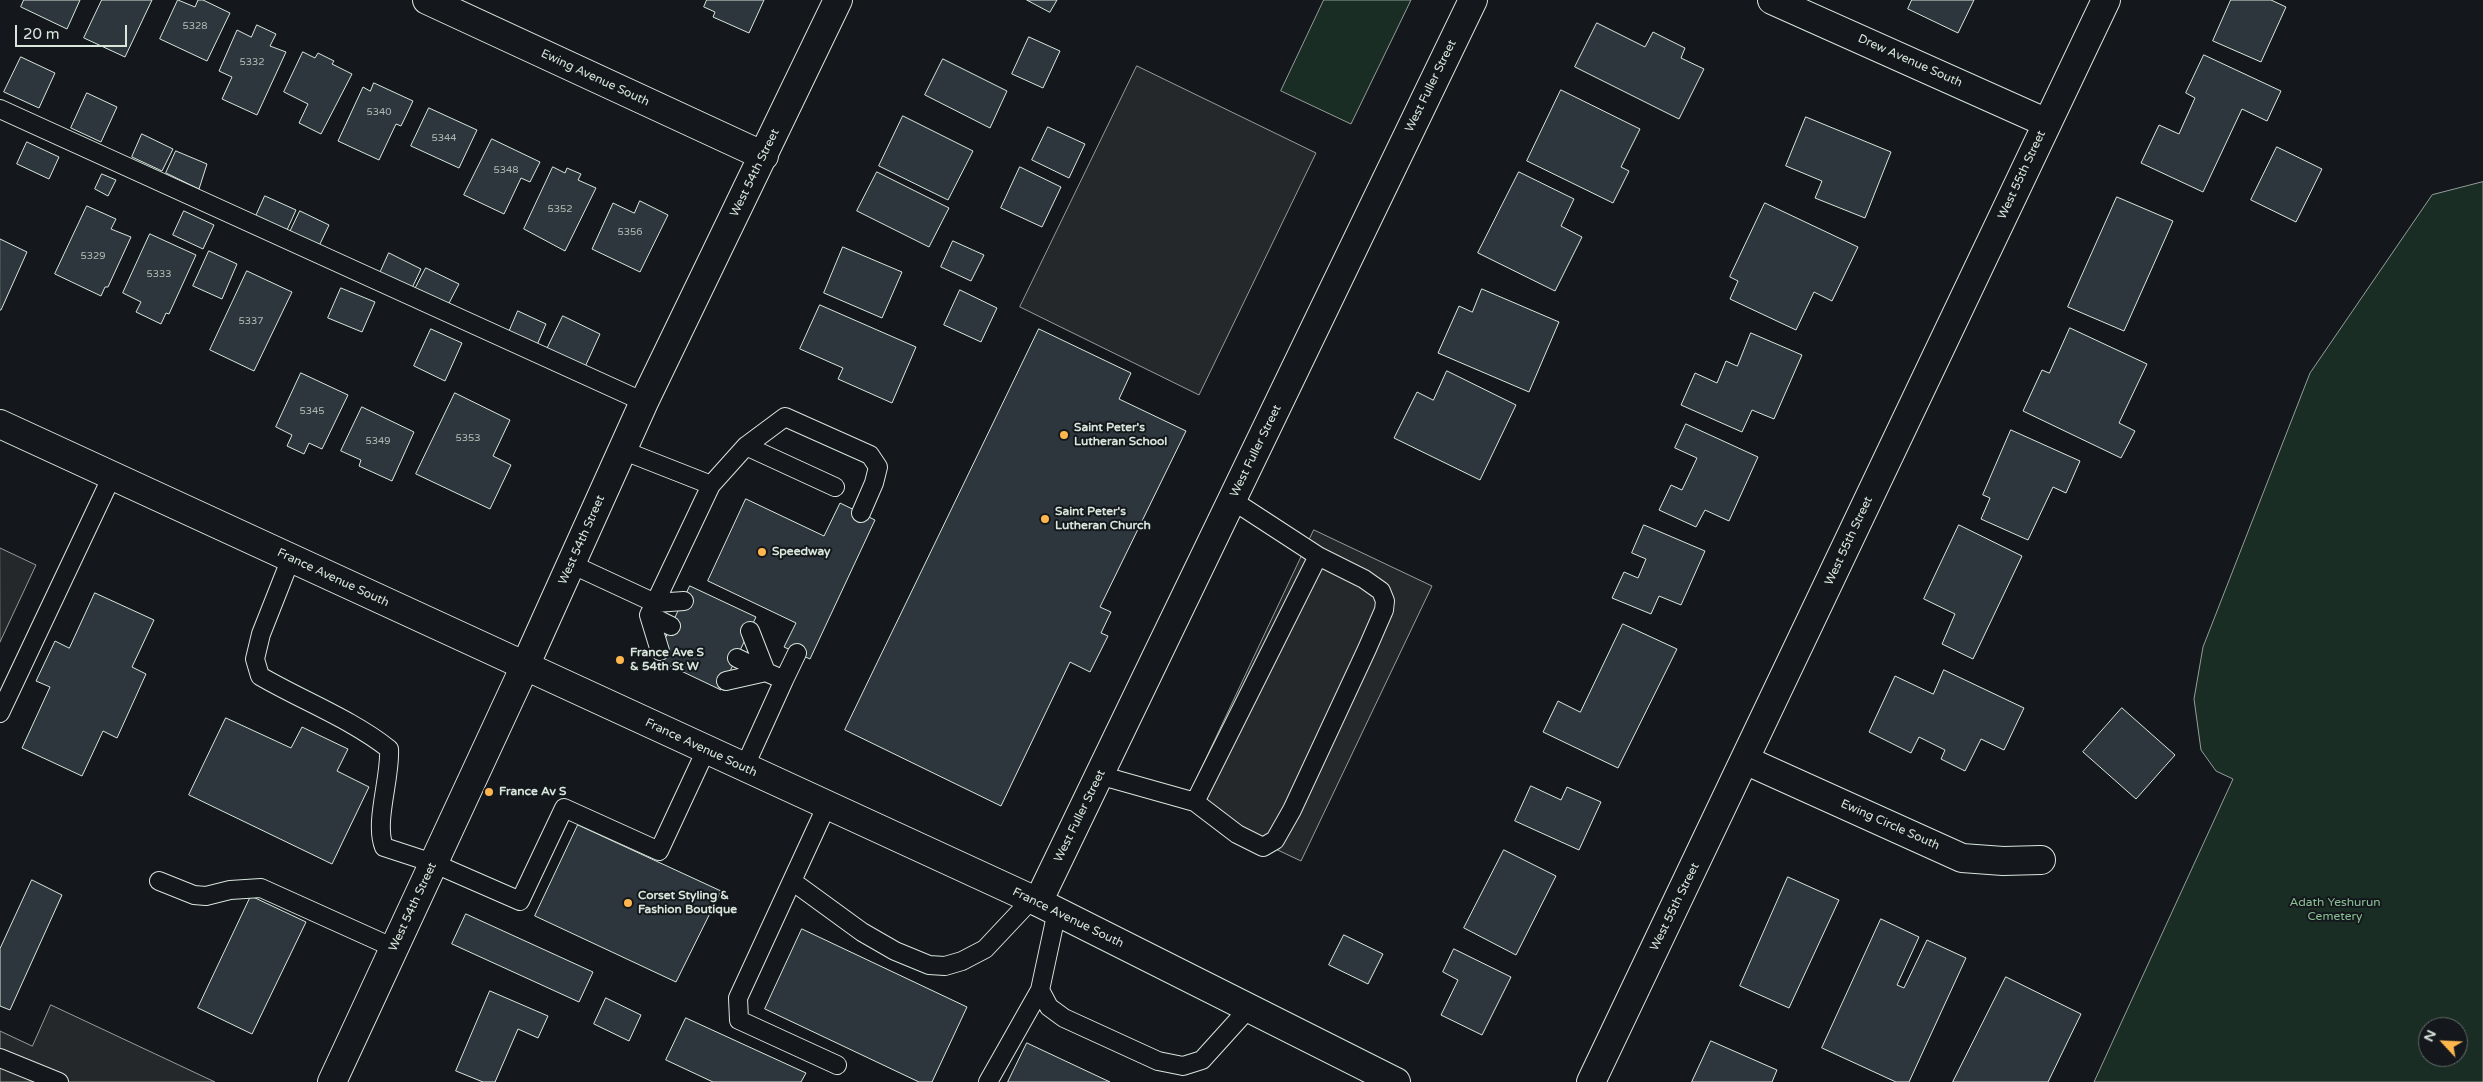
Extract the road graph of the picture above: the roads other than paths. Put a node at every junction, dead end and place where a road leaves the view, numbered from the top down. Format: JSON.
{"nodes":[{"id":1,"x":426,"y":0,"type":"edge"},
{"id":2,"x":838,"y":0,"type":"edge"},
{"id":3,"x":1473,"y":0,"type":"edge"},
{"id":4,"x":1772,"y":0,"type":"edge"},
{"id":5,"x":2106,"y":0,"type":"edge"},
{"id":6,"x":0,"y":109,"type":"edge"},
{"id":7,"x":2047,"y":123,"type":"junction"},
{"id":8,"x":764,"y":156,"type":"junction"},
{"id":9,"x":644,"y":402,"type":"junction"},
{"id":10,"x":0,"y":424,"type":"edge"},
{"id":11,"x":746,"y":446,"type":"junction"},
{"id":12,"x":622,"y":450,"type":"junction"},
{"id":13,"x":112,"y":476,"type":"junction"},
{"id":14,"x":711,"y":485,"type":"junction"},
{"id":15,"x":835,"y":487,"type":"dead end"},
{"id":16,"x":1232,"y":500,"type":"junction"},
{"id":17,"x":861,"y":513,"type":"dead end"},
{"id":18,"x":1318,"y":556,"type":"junction"},
{"id":19,"x":291,"y":558,"type":"junction"},
{"id":20,"x":571,"y":564,"type":"junction"},
{"id":21,"x":684,"y":601,"type":"dead end"},
{"id":22,"x":652,"y":609,"type":"junction"},
{"id":23,"x":671,"y":626,"type":"dead end"},
{"id":24,"x":750,"y":631,"type":"dead end"},
{"id":25,"x":660,"y":651,"type":"dead end"},
{"id":26,"x":797,"y":653,"type":"dead end"},
{"id":27,"x":737,"y":658,"type":"dead end"},
{"id":28,"x":525,"y":666,"type":"junction"},
{"id":29,"x":766,"y":672,"type":"junction"},
{"id":30,"x":784,"y":680,"type":"junction"},
{"id":31,"x":726,"y":681,"type":"dead end"},
{"id":32,"x":0,"y":713,"type":"edge"},
{"id":33,"x":706,"y":750,"type":"junction"},
{"id":34,"x":1745,"y":760,"type":"junction"},
{"id":35,"x":744,"y":768,"type":"junction"},
{"id":36,"x":1099,"y":775,"type":"junction"},
{"id":37,"x":1196,"y":802,"type":"junction"},
{"id":38,"x":827,"y":805,"type":"junction"},
{"id":39,"x":2040,"y":860,"type":"dead end"},
{"id":40,"x":433,"y":863,"type":"junction"},
{"id":41,"x":159,"y":881,"type":"dead end"},
{"id":42,"x":792,"y":881,"type":"junction"},
{"id":43,"x":1042,"y":904,"type":"junction"},
{"id":44,"x":394,"y":948,"type":"junction"},
{"id":45,"x":1040,"y":990,"type":"junction"},
{"id":46,"x":1249,"y":1008,"type":"junction"},
{"id":47,"x":0,"y":1058,"type":"edge"},
{"id":48,"x":837,"y":1065,"type":"dead end"},
{"id":49,"x":59,"y":1082,"type":"edge"},
{"id":50,"x":332,"y":1082,"type":"edge"},
{"id":51,"x":988,"y":1082,"type":"edge"},
{"id":52,"x":1396,"y":1082,"type":"edge"},
{"id":53,"x":1590,"y":1082,"type":"edge"}],
"edges":[{"from":1,"to":8,"type":"street","name":"Ewing Avenue South"},
{"from":2,"to":8,"type":"street","name":"West 54th Street"},
{"from":3,"to":16,"type":"street","name":"West Fuller Street"},
{"from":4,"to":7,"type":"street","name":"Drew Avenue South"},
{"from":5,"to":7,"type":"street","name":"West 55th Street"},
{"from":6,"to":9,"type":"lane"},
{"from":7,"to":34,"type":"street","name":"West 55th Street"},
{"from":8,"to":9,"type":"street","name":"West 54th Street"},
{"from":9,"to":12,"type":"street","name":"West 54th Street"},
{"from":10,"to":13,"type":"street","name":"France Avenue South"},
{"from":11,"to":14,"type":"lane"},
{"from":11,"to":15,"type":"lane"},
{"from":11,"to":17,"type":"lane"},
{"from":12,"to":14,"type":"lane"},
{"from":12,"to":20,"type":"street","name":"West 54th Street"},
{"from":13,"to":19,"type":"street","name":"France Avenue South"},
{"from":13,"to":32,"type":"lane"},
{"from":14,"to":22,"type":"lane"},
{"from":16,"to":18,"type":"lane"},
{"from":16,"to":36,"type":"street","name":"West Fuller Street"},
{"from":18,"to":37,"type":"lane"},
{"from":18,"to":37,"type":"lane"},
{"from":19,"to":28,"type":"street","name":"France Avenue South"},
{"from":19,"to":40,"type":"lane"},
{"from":20,"to":22,"type":"lane"},
{"from":20,"to":28,"type":"street","name":"West 54th Street"},
{"from":21,"to":22,"type":"lane"},
{"from":22,"to":23,"type":"lane"},
{"from":22,"to":25,"type":"lane"},
{"from":24,"to":29,"type":"lane"},
{"from":26,"to":30,"type":"lane"},
{"from":27,"to":29,"type":"lane"},
{"from":28,"to":33,"type":"street","name":"France Avenue South"},
{"from":28,"to":40,"type":"street","name":"West 54th Street"},
{"from":29,"to":30,"type":"lane"},
{"from":29,"to":31,"type":"lane"},
{"from":30,"to":35,"type":"lane"},
{"from":33,"to":35,"type":"street","name":"France Avenue South"},
{"from":33,"to":40,"type":"lane"},
{"from":34,"to":39,"type":"street","name":"Ewing Circle South"},
{"from":34,"to":53,"type":"street","name":"West 55th Street"},
{"from":35,"to":38,"type":"street","name":"France Avenue South"},
{"from":36,"to":37,"type":"lane"},
{"from":36,"to":43,"type":"street","name":"West Fuller Street"},
{"from":38,"to":42,"type":"lane"},
{"from":38,"to":43,"type":"street","name":"France Avenue South"},
{"from":40,"to":44,"type":"street","name":"West 54th Street"},
{"from":41,"to":44,"type":"lane"},
{"from":42,"to":43,"type":"lane"},
{"from":42,"to":48,"type":"lane"},
{"from":43,"to":45,"type":"lane"},
{"from":43,"to":46,"type":"street","name":"France Avenue South"},
{"from":44,"to":50,"type":"street","name":"West 54th Street"},
{"from":45,"to":46,"type":"lane"},
{"from":45,"to":51,"type":"lane"},
{"from":46,"to":52,"type":"street","name":"France Avenue South"},
{"from":47,"to":49,"type":"lane"}]}
